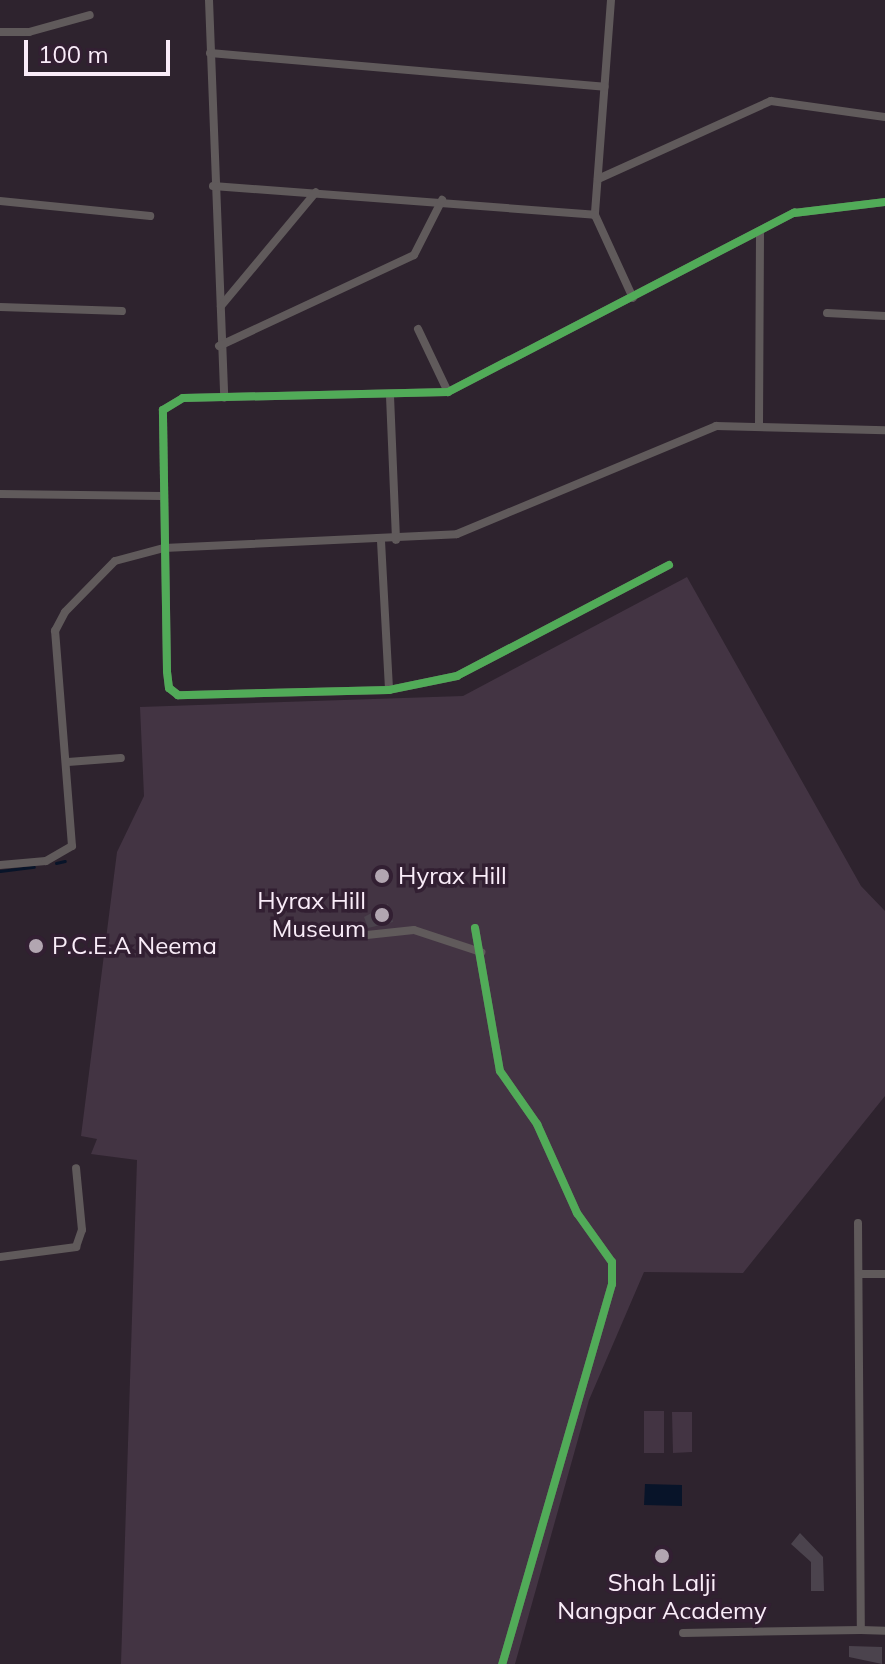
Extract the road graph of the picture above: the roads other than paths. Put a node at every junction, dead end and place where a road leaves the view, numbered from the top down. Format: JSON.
{"nodes":[{"id":1,"x":209,"y":0,"type":"edge"},
{"id":2,"x":611,"y":0,"type":"edge"},
{"id":3,"x":90,"y":15,"type":"dead end"},
{"id":4,"x":0,"y":32,"type":"edge"},
{"id":5,"x":210,"y":53,"type":"junction"},
{"id":6,"x":605,"y":87,"type":"junction"},
{"id":7,"x":885,"y":117,"type":"edge"},
{"id":8,"x":598,"y":179,"type":"junction"},
{"id":9,"x":213,"y":186,"type":"junction"},
{"id":10,"x":316,"y":192,"type":"junction"},
{"id":11,"x":442,"y":200,"type":"junction"},
{"id":12,"x":0,"y":201,"type":"edge"},
{"id":13,"x":885,"y":202,"type":"edge"},
{"id":14,"x":595,"y":215,"type":"junction"},
{"id":15,"x":150,"y":216,"type":"dead end"},
{"id":16,"x":760,"y":232,"type":"junction"},
{"id":17,"x":633,"y":298,"type":"junction"},
{"id":18,"x":0,"y":307,"type":"edge"},
{"id":19,"x":220,"y":307,"type":"junction"},
{"id":20,"x":122,"y":311,"type":"dead end"},
{"id":21,"x":827,"y":313,"type":"dead end"},
{"id":22,"x":885,"y":316,"type":"edge"},
{"id":23,"x":418,"y":329,"type":"dead end"},
{"id":24,"x":219,"y":346,"type":"junction"},
{"id":25,"x":448,"y":392,"type":"junction"},
{"id":26,"x":390,"y":396,"type":"junction"},
{"id":27,"x":224,"y":398,"type":"junction"},
{"id":28,"x":759,"y":425,"type":"junction"},
{"id":29,"x":885,"y":430,"type":"edge"},
{"id":30,"x":0,"y":494,"type":"edge"},
{"id":31,"x":162,"y":496,"type":"junction"},
{"id":32,"x":396,"y":540,"type":"junction"},
{"id":33,"x":381,"y":541,"type":"junction"},
{"id":34,"x":164,"y":548,"type":"junction"},
{"id":35,"x":669,"y":565,"type":"dead end"},
{"id":36,"x":389,"y":690,"type":"junction"},
{"id":37,"x":121,"y":758,"type":"dead end"},
{"id":38,"x":68,"y":762,"type":"junction"},
{"id":39,"x":0,"y":865,"type":"edge"},
{"id":40,"x":475,"y":928,"type":"dead end"},
{"id":41,"x":367,"y":935,"type":"dead end"},
{"id":42,"x":481,"y":952,"type":"junction"},
{"id":43,"x":76,"y":1168,"type":"dead end"},
{"id":44,"x":858,"y":1223,"type":"dead end"},
{"id":45,"x":0,"y":1257,"type":"edge"},
{"id":46,"x":860,"y":1274,"type":"junction"},
{"id":47,"x":885,"y":1274,"type":"edge"},
{"id":48,"x":861,"y":1630,"type":"junction"},
{"id":49,"x":885,"y":1631,"type":"edge"},
{"id":50,"x":683,"y":1633,"type":"dead end"},
{"id":51,"x":502,"y":1664,"type":"edge"}],
"edges":[{"from":1,"to":5,"type":"street"},
{"from":2,"to":6,"type":"street"},
{"from":3,"to":4,"type":"street"},
{"from":5,"to":6,"type":"street"},
{"from":5,"to":9,"type":"street"},
{"from":6,"to":8,"type":"street"},
{"from":7,"to":8,"type":"street"},
{"from":8,"to":14,"type":"street"},
{"from":9,"to":10,"type":"street"},
{"from":9,"to":19,"type":"street"},
{"from":10,"to":11,"type":"street"},
{"from":10,"to":19,"type":"street"},
{"from":11,"to":14,"type":"street"},
{"from":11,"to":24,"type":"street"},
{"from":12,"to":15,"type":"street"},
{"from":13,"to":16,"type":"street"},
{"from":14,"to":17,"type":"street"},
{"from":16,"to":17,"type":"street"},
{"from":16,"to":28,"type":"street"},
{"from":17,"to":25,"type":"street"},
{"from":18,"to":20,"type":"street"},
{"from":19,"to":24,"type":"street"},
{"from":21,"to":22,"type":"street"},
{"from":23,"to":25,"type":"street"},
{"from":24,"to":27,"type":"street"},
{"from":25,"to":26,"type":"street"},
{"from":26,"to":27,"type":"street"},
{"from":26,"to":32,"type":"street"},
{"from":27,"to":31,"type":"street"},
{"from":28,"to":29,"type":"street"},
{"from":28,"to":32,"type":"street"},
{"from":30,"to":31,"type":"street"},
{"from":31,"to":34,"type":"street"},
{"from":32,"to":33,"type":"street"},
{"from":33,"to":34,"type":"street"},
{"from":33,"to":36,"type":"street"},
{"from":34,"to":36,"type":"street"},
{"from":34,"to":38,"type":"street"},
{"from":35,"to":36,"type":"street"},
{"from":37,"to":38,"type":"street"},
{"from":38,"to":39,"type":"street"},
{"from":40,"to":42,"type":"street"},
{"from":41,"to":42,"type":"street"},
{"from":42,"to":51,"type":"street"},
{"from":43,"to":45,"type":"street"},
{"from":44,"to":46,"type":"street"},
{"from":46,"to":47,"type":"street"},
{"from":46,"to":48,"type":"street"},
{"from":48,"to":49,"type":"street"},
{"from":48,"to":50,"type":"street"}]}
